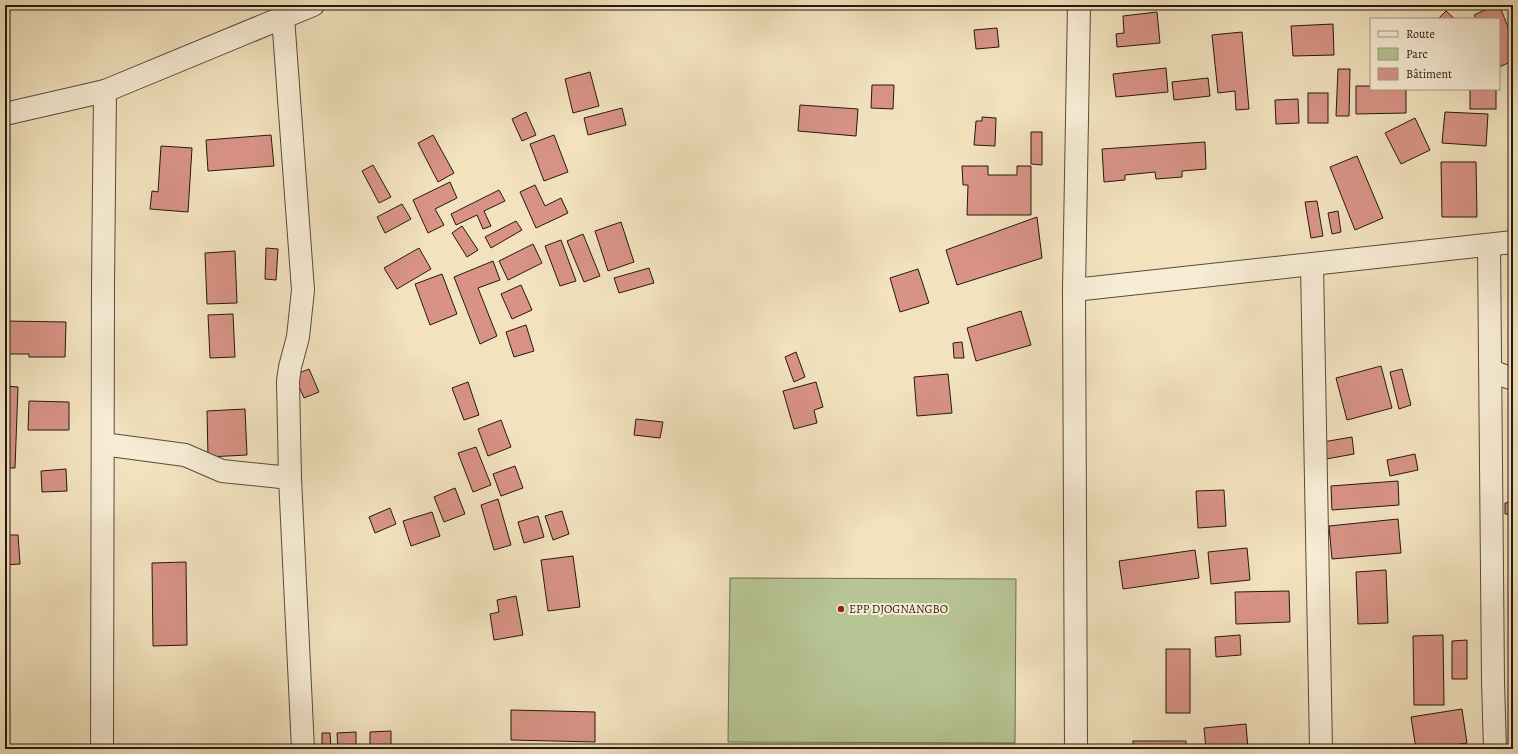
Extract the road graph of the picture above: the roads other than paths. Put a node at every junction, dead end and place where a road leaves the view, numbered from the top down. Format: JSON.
{"nodes":[{"id":1,"x":313,"y":5,"type":"edge"},
{"id":2,"x":1080,"y":6,"type":"edge"},
{"id":3,"x":283,"y":17,"type":"junction"},
{"id":4,"x":105,"y":91,"type":"junction"},
{"id":5,"x":5,"y":114,"type":"edge"},
{"id":6,"x":1513,"y":242,"type":"edge"},
{"id":7,"x":1489,"y":246,"type":"junction"},
{"id":8,"x":1312,"y":265,"type":"junction"},
{"id":9,"x":1074,"y":290,"type":"junction"},
{"id":10,"x":1491,"y":371,"type":"junction"},
{"id":11,"x":1513,"y":379,"type":"edge"},
{"id":12,"x":103,"y":444,"type":"junction"},
{"id":13,"x":290,"y":478,"type":"junction"},
{"id":14,"x":102,"y":749,"type":"edge"},
{"id":15,"x":303,"y":749,"type":"edge"},
{"id":16,"x":1076,"y":749,"type":"edge"},
{"id":17,"x":1321,"y":749,"type":"edge"},
{"id":18,"x":1495,"y":749,"type":"edge"}],
"edges":[{"from":1,"to":3,"type":"street"},
{"from":2,"to":9,"type":"street"},
{"from":3,"to":4,"type":"street"},
{"from":3,"to":13,"type":"street"},
{"from":4,"to":5,"type":"street"},
{"from":4,"to":12,"type":"street"},
{"from":6,"to":7,"type":"street"},
{"from":7,"to":8,"type":"street"},
{"from":7,"to":10,"type":"street"},
{"from":8,"to":9,"type":"street"},
{"from":8,"to":17,"type":"street"},
{"from":9,"to":16,"type":"street"},
{"from":10,"to":11,"type":"street"},
{"from":10,"to":18,"type":"street"},
{"from":12,"to":13,"type":"street"},
{"from":12,"to":14,"type":"street"},
{"from":13,"to":15,"type":"street"}]}
